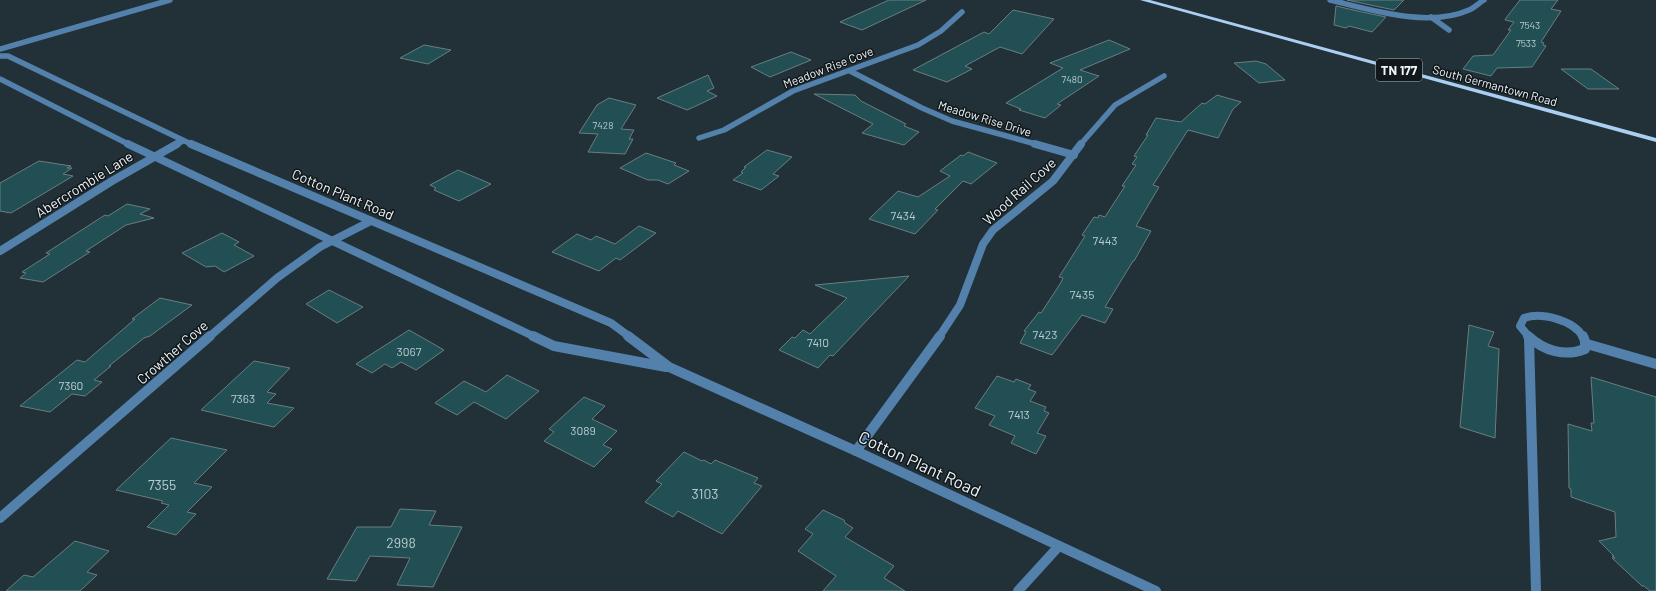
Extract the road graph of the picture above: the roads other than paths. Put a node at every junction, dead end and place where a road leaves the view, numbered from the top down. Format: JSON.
{"nodes":[{"id":1,"x":170,"y":0,"type":"edge"},
{"id":2,"x":1143,"y":0,"type":"edge"},
{"id":3,"x":1330,"y":0,"type":"edge"},
{"id":4,"x":1484,"y":0,"type":"edge"},
{"id":5,"x":962,"y":12,"type":"dead end"},
{"id":6,"x":1431,"y":17,"type":"junction"},
{"id":7,"x":1449,"y":30,"type":"dead end"},
{"id":8,"x":0,"y":49,"type":"edge"},
{"id":9,"x":0,"y":56,"type":"edge"},
{"id":10,"x":850,"y":71,"type":"junction"},
{"id":11,"x":1164,"y":76,"type":"dead end"},
{"id":12,"x":0,"y":79,"type":"edge"},
{"id":13,"x":699,"y":138,"type":"dead end"},
{"id":14,"x":1656,"y":140,"type":"edge"},
{"id":15,"x":183,"y":141,"type":"junction"},
{"id":16,"x":1074,"y":155,"type":"junction"},
{"id":17,"x":153,"y":157,"type":"junction"},
{"id":18,"x":371,"y":221,"type":"junction"},
{"id":19,"x":331,"y":241,"type":"junction"},
{"id":20,"x":0,"y":251,"type":"edge"},
{"id":21,"x":1529,"y":338,"type":"junction"},
{"id":22,"x":1587,"y":344,"type":"junction"},
{"id":23,"x":1656,"y":364,"type":"edge"},
{"id":24,"x":669,"y":367,"type":"junction"},
{"id":25,"x":856,"y":451,"type":"junction"},
{"id":26,"x":0,"y":518,"type":"edge"},
{"id":27,"x":1059,"y":546,"type":"junction"},
{"id":28,"x":1018,"y":591,"type":"edge"},
{"id":29,"x":1156,"y":591,"type":"edge"},
{"id":30,"x":1536,"y":591,"type":"edge"}],
"edges":[{"from":1,"to":8,"type":"street"},
{"from":2,"to":14,"type":"main road","name":"South Germantown Road","number":"TN 177"},
{"from":3,"to":6,"type":"street"},
{"from":4,"to":6,"type":"street"},
{"from":5,"to":10,"type":"street","name":"Meadow Rise Cove"},
{"from":6,"to":7,"type":"street"},
{"from":9,"to":15,"type":"street","name":"Cotton Plant Road"},
{"from":10,"to":13,"type":"street","name":"Meadow Rise Cove"},
{"from":10,"to":16,"type":"street","name":"Meadow Rise Drive"},
{"from":11,"to":16,"type":"street","name":"Wood Rail Cove"},
{"from":12,"to":17,"type":"street","name":"Cotton Plant Road"},
{"from":15,"to":17,"type":"street","name":"Abercrombie Lane"},
{"from":15,"to":18,"type":"street","name":"Cotton Plant Road"},
{"from":16,"to":25,"type":"street","name":"Wood Rail Cove"},
{"from":17,"to":19,"type":"street","name":"Cotton Plant Road"},
{"from":17,"to":20,"type":"street","name":"Abercrombie Lane"},
{"from":18,"to":19,"type":"street","name":"Crowther Cove"},
{"from":18,"to":24,"type":"street","name":"Cotton Plant Road"},
{"from":19,"to":24,"type":"street","name":"Cotton Plant Road"},
{"from":19,"to":26,"type":"street","name":"Crowther Cove"},
{"from":21,"to":22,"type":"street"},
{"from":21,"to":22,"type":"street"},
{"from":21,"to":30,"type":"street"},
{"from":22,"to":23,"type":"street"},
{"from":24,"to":25,"type":"street","name":"Cotton Plant Road"},
{"from":25,"to":27,"type":"street","name":"Cotton Plant Road"},
{"from":27,"to":28,"type":"street"},
{"from":27,"to":29,"type":"street","name":"Cotton Plant Road"}]}
